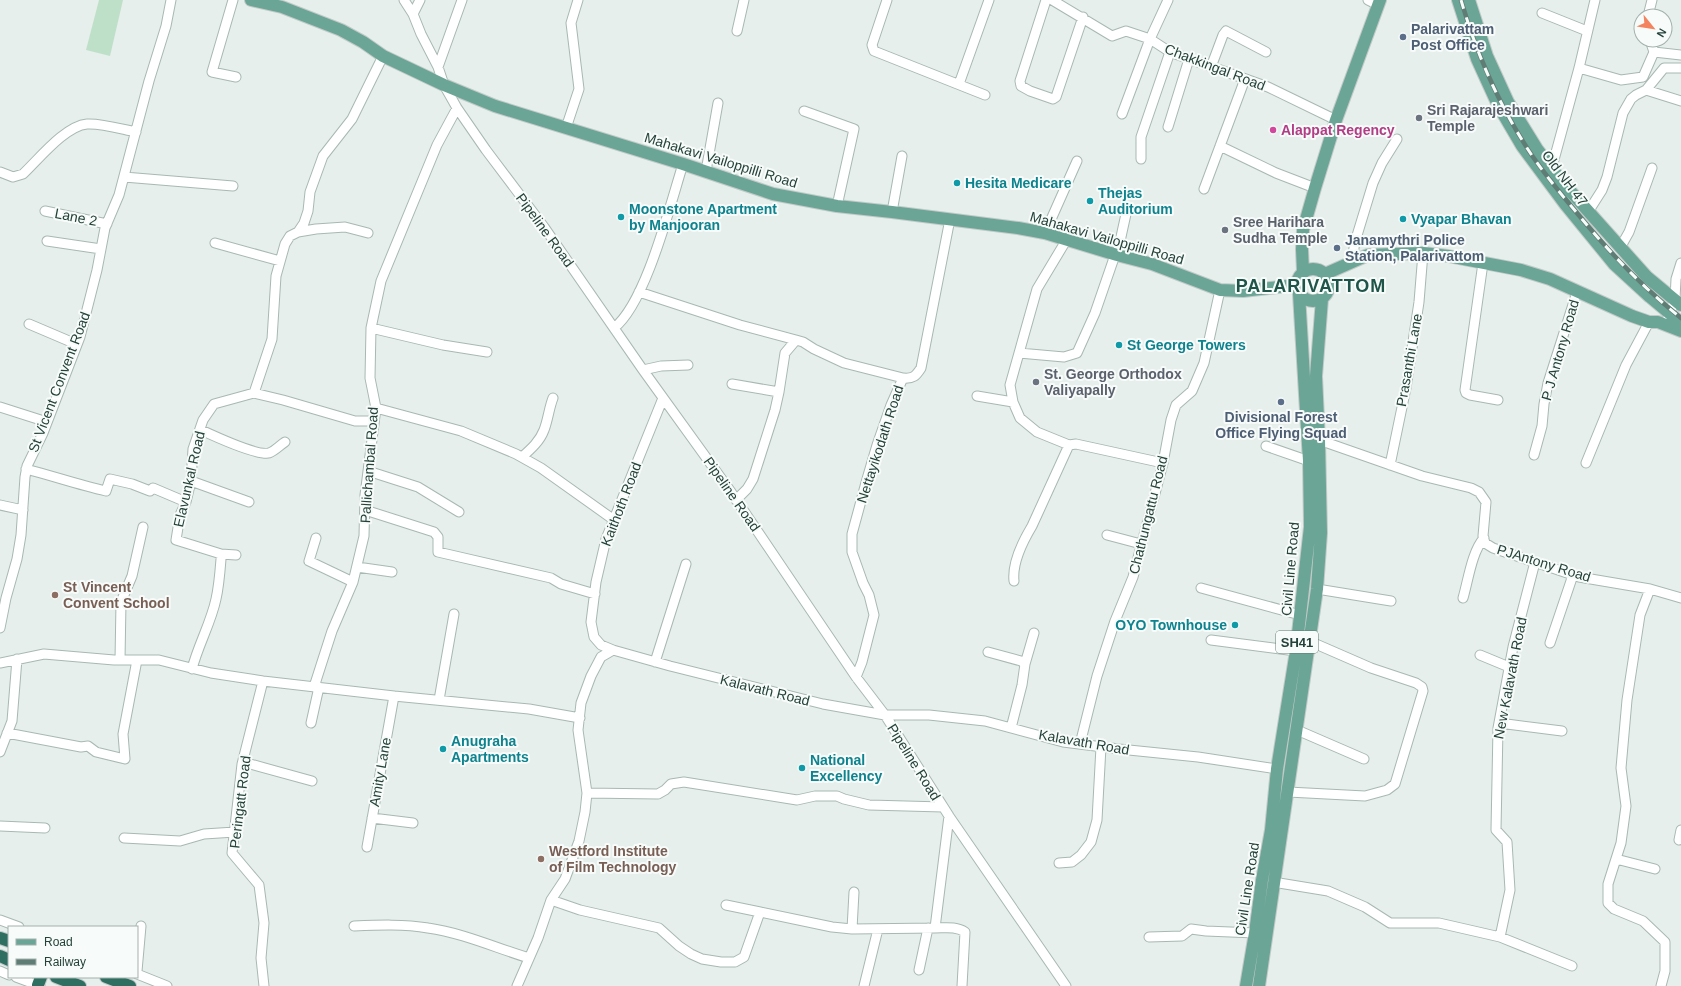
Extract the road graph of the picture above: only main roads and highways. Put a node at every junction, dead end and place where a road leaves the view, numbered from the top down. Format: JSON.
{"nodes":[{"id":1,"x":251,"y":0,"type":"edge"},
{"id":2,"x":1458,"y":0,"type":"edge"},
{"id":3,"x":1469,"y":0,"type":"edge"},
{"id":4,"x":1375,"y":2,"type":"edge"},
{"id":5,"x":1303,"y":272,"type":"junction"},
{"id":6,"x":1325,"y":274,"type":"junction"},
{"id":7,"x":1297,"y":289,"type":"junction"},
{"id":8,"x":1322,"y":299,"type":"junction"},
{"id":9,"x":1678,"y":302,"type":"edge"},
{"id":10,"x":1681,"y":323,"type":"edge"},
{"id":11,"x":1681,"y":331,"type":"edge"},
{"id":12,"x":1290,"y":684,"type":"junction"},
{"id":13,"x":1303,"y":686,"type":"junction"},
{"id":14,"x":59,"y":978,"type":"edge"},
{"id":15,"x":109,"y":978,"type":"edge"},
{"id":16,"x":80,"y":986,"type":"edge"},
{"id":17,"x":130,"y":986,"type":"edge"},
{"id":18,"x":1246,"y":986,"type":"edge"},
{"id":19,"x":1259,"y":986,"type":"edge"}],
"edges":[{"from":1,"to":7,"type":"main road","name":"Mahakavi Vailoppilli Road"},
{"from":2,"to":10,"type":"main road","name":"Old NH 47"},
{"from":3,"to":9,"type":"main road","name":"Old NH 47"},
{"from":4,"to":5,"type":"main road"},
{"from":5,"to":6,"type":"main road"},
{"from":5,"to":7,"type":"main road"},
{"from":6,"to":8,"type":"main road"},
{"from":6,"to":11,"type":"main road"},
{"from":7,"to":8,"type":"main road"},
{"from":7,"to":12,"type":"main road","name":"Civil Line Road","number":"SH41"},
{"from":8,"to":13,"type":"main road","name":"Civil Line Road","number":"SH41"},
{"from":12,"to":13,"type":"main road"},
{"from":12,"to":18,"type":"main road","name":"Civil Line Road","number":"SH41"},
{"from":13,"to":19,"type":"main road","name":"Civil Line Road","number":"SH41"},
{"from":14,"to":16,"type":"highway"},
{"from":15,"to":17,"type":"highway"}]}
